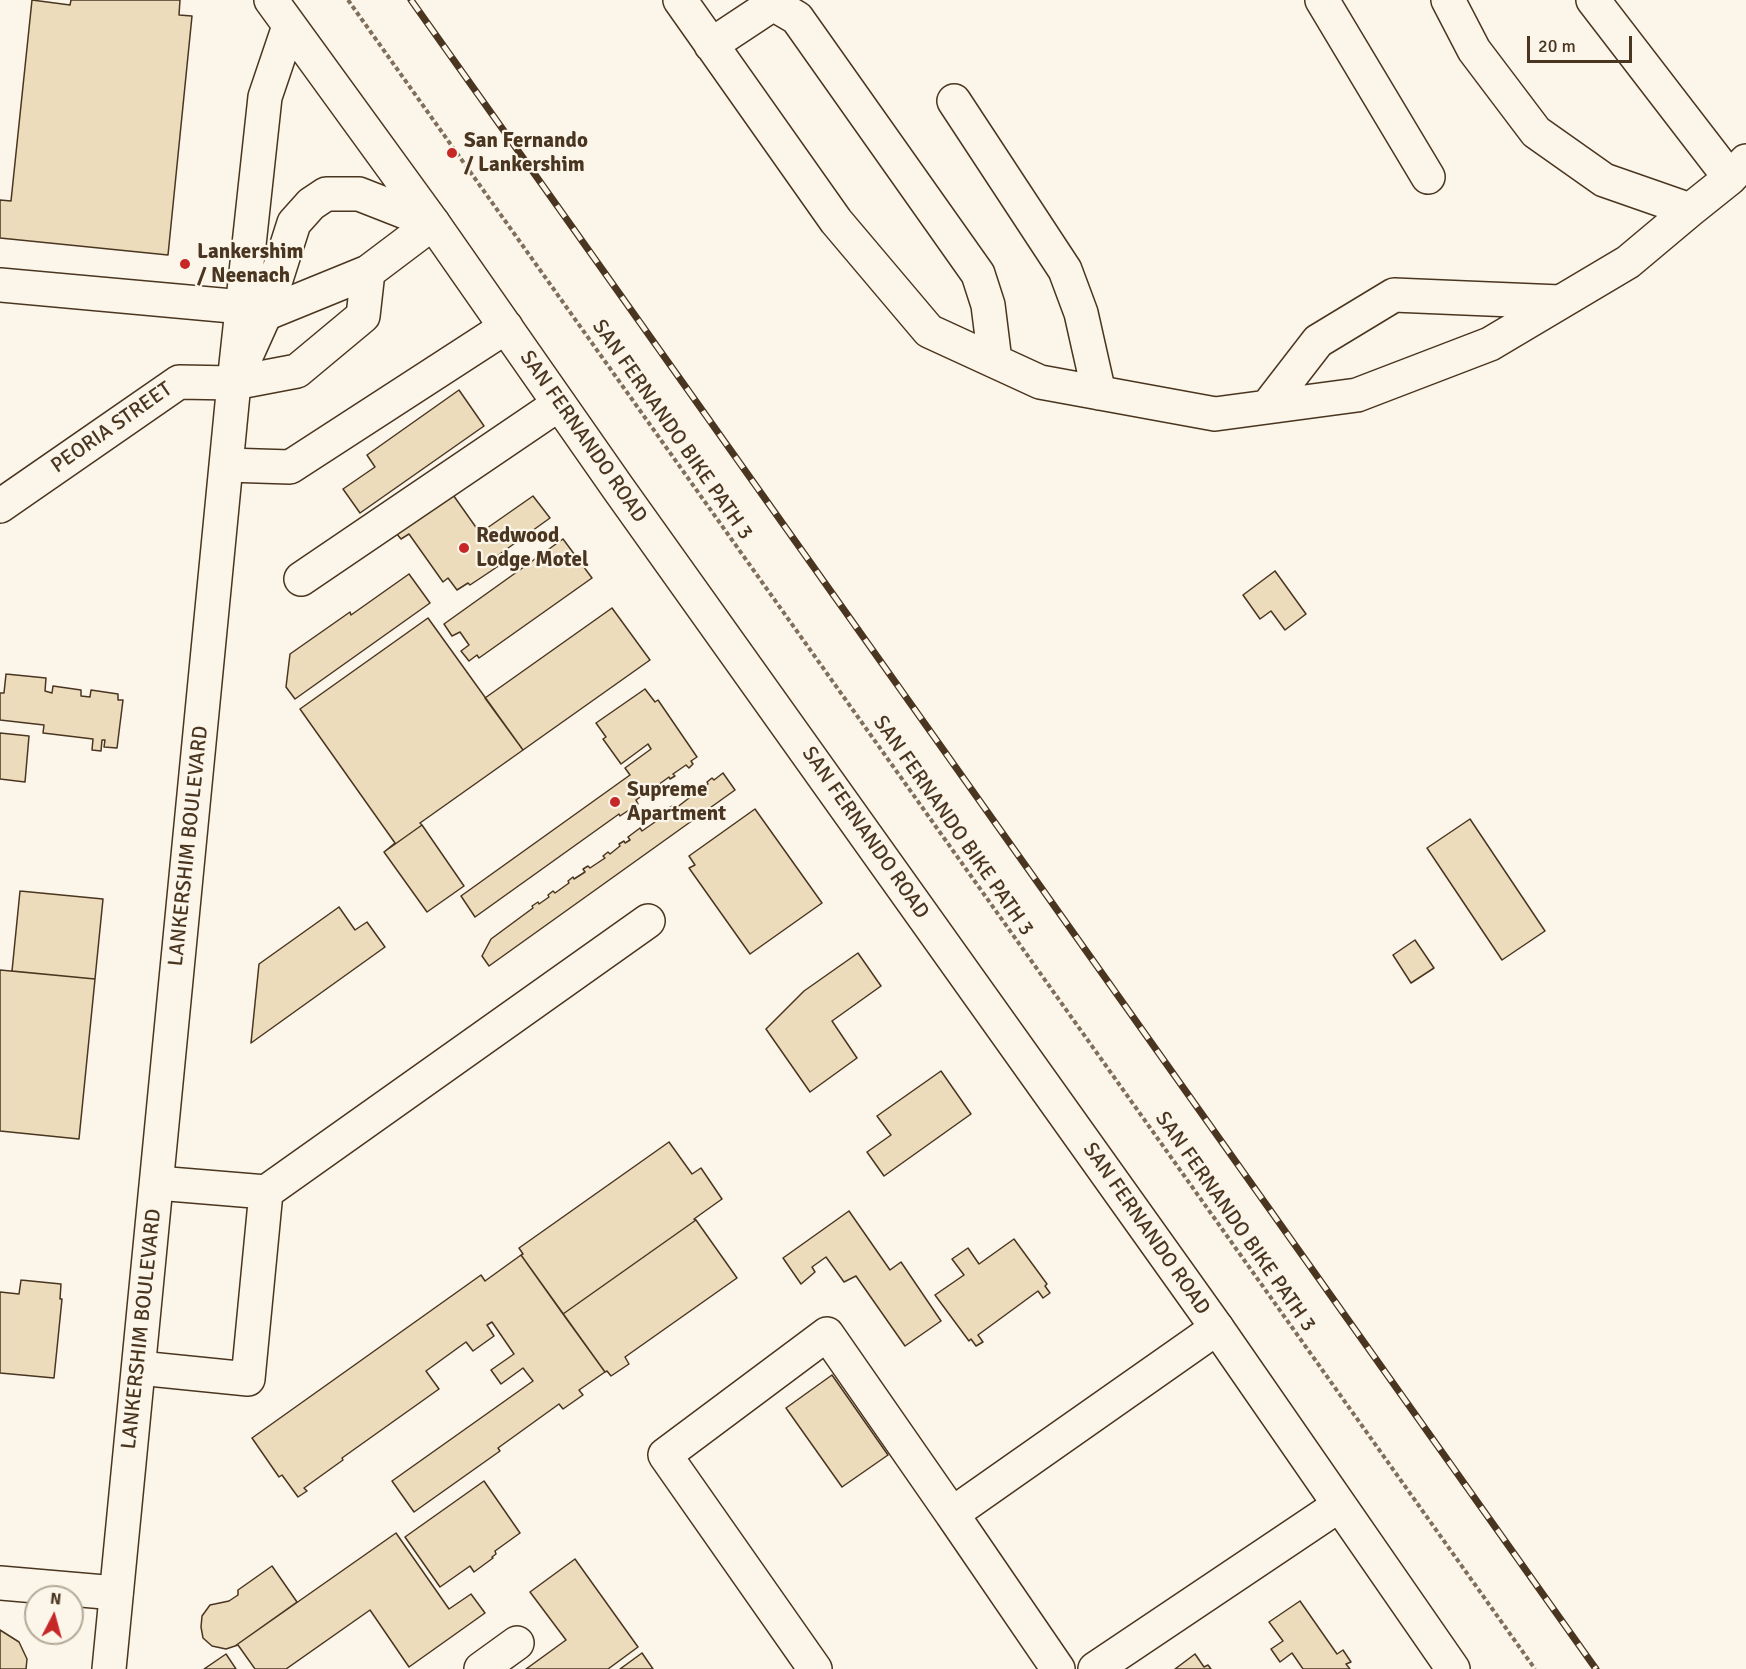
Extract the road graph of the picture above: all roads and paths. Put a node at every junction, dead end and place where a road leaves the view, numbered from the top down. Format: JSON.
{"nodes":[{"id":1,"x":348,"y":0,"type":"edge"},
{"id":2,"x":680,"y":0,"type":"edge"},
{"id":3,"x":1322,"y":0,"type":"edge"},
{"id":4,"x":1448,"y":0,"type":"edge"},
{"id":5,"x":1593,"y":0,"type":"edge"},
{"id":6,"x":280,"y":13,"type":"edge"},
{"id":7,"x":711,"y":45,"type":"junction"},
{"id":8,"x":954,"y":101,"type":"dead end"},
{"id":9,"x":1738,"y":170,"type":"edge"},
{"id":10,"x":1428,"y":177,"type":"dead end"},
{"id":11,"x":1690,"y":210,"type":"junction"},
{"id":12,"x":433,"y":223,"type":"junction"},
{"id":13,"x":368,"y":272,"type":"junction"},
{"id":14,"x":0,"y":285,"type":"edge"},
{"id":15,"x":1560,"y":302,"type":"junction"},
{"id":16,"x":254,"y":310,"type":"junction"},
{"id":17,"x":506,"y":327,"type":"junction"},
{"id":18,"x":995,"y":361,"type":"junction"},
{"id":19,"x":234,"y":383,"type":"junction"},
{"id":20,"x":1099,"y":393,"type":"junction"},
{"id":21,"x":559,"y":404,"type":"junction"},
{"id":22,"x":1267,"y":407,"type":"junction"},
{"id":23,"x":227,"y":465,"type":"junction"},
{"id":24,"x":0,"y":506,"type":"edge"},
{"id":25,"x":302,"y":579,"type":"dead end"},
{"id":26,"x":648,"y":921,"type":"dead end"},
{"id":27,"x":157,"y":1183,"type":"junction"},
{"id":28,"x":266,"y":1192,"type":"junction"},
{"id":29,"x":1217,"y":1328,"type":"junction"},
{"id":30,"x":139,"y":1368,"type":"junction"},
{"id":31,"x":1338,"y":1506,"type":"junction"},
{"id":32,"x":952,"y":1514,"type":"junction"},
{"id":33,"x":0,"y":1583,"type":"edge"},
{"id":34,"x":116,"y":1593,"type":"junction"},
{"id":35,"x":517,"y":1643,"type":"dead end"},
{"id":36,"x":109,"y":1669,"type":"edge"},
{"id":37,"x":481,"y":1669,"type":"edge"},
{"id":38,"x":815,"y":1669,"type":"edge"},
{"id":39,"x":1058,"y":1669,"type":"edge"},
{"id":40,"x":1095,"y":1669,"type":"edge"},
{"id":41,"x":1453,"y":1669,"type":"edge"},
{"id":42,"x":1535,"y":1669,"type":"edge"}],
"edges":[{"from":1,"to":42,"type":"path","name":"SAN FERNANDO BIKE PATH 3"},
{"from":2,"to":7,"type":"main road"},
{"from":3,"to":10,"type":"main road"},
{"from":4,"to":11,"type":"main road"},
{"from":5,"to":9,"type":"main road"},
{"from":6,"to":12,"type":"main road","name":"SAN FERNANDO ROAD"},
{"from":6,"to":16,"type":"main road"},
{"from":7,"to":18,"type":"main road"},
{"from":7,"to":18,"type":"main road"},
{"from":8,"to":20,"type":"main road"},
{"from":9,"to":11,"type":"main road"},
{"from":11,"to":15,"type":"main road"},
{"from":12,"to":13,"type":"main road"},
{"from":12,"to":16,"type":"main road"},
{"from":12,"to":17,"type":"main road","name":"SAN FERNANDO ROAD"},
{"from":13,"to":16,"type":"main road"},
{"from":13,"to":19,"type":"main road","name":"PEORIA STREET"},
{"from":14,"to":16,"type":"main road"},
{"from":15,"to":22,"type":"main road"},
{"from":15,"to":22,"type":"main road"},
{"from":16,"to":19,"type":"main road","name":"LANKERSHIM BOULEVARD"},
{"from":17,"to":21,"type":"main road","name":"SAN FERNANDO ROAD"},
{"from":17,"to":23,"type":"main road"},
{"from":18,"to":20,"type":"main road"},
{"from":19,"to":23,"type":"main road","name":"LANKERSHIM BOULEVARD"},
{"from":19,"to":24,"type":"main road","name":"PEORIA STREET"},
{"from":20,"to":22,"type":"main road"},
{"from":21,"to":25,"type":"main road"},
{"from":21,"to":29,"type":"main road","name":"SAN FERNANDO ROAD"},
{"from":23,"to":27,"type":"main road","name":"LANKERSHIM BOULEVARD"},
{"from":26,"to":28,"type":"main road"},
{"from":27,"to":28,"type":"main road"},
{"from":27,"to":30,"type":"main road","name":"LANKERSHIM BOULEVARD"},
{"from":28,"to":30,"type":"main road"},
{"from":29,"to":31,"type":"main road","name":"SAN FERNANDO ROAD"},
{"from":29,"to":32,"type":"main road"},
{"from":30,"to":34,"type":"main road","name":"LANKERSHIM BOULEVARD"},
{"from":31,"to":40,"type":"main road"},
{"from":31,"to":41,"type":"main road","name":"SAN FERNANDO ROAD"},
{"from":32,"to":38,"type":"main road"},
{"from":32,"to":39,"type":"main road"},
{"from":33,"to":34,"type":"main road"},
{"from":34,"to":36,"type":"main road","name":"LANKERSHIM BOULEVARD"},
{"from":35,"to":37,"type":"main road"}]}
